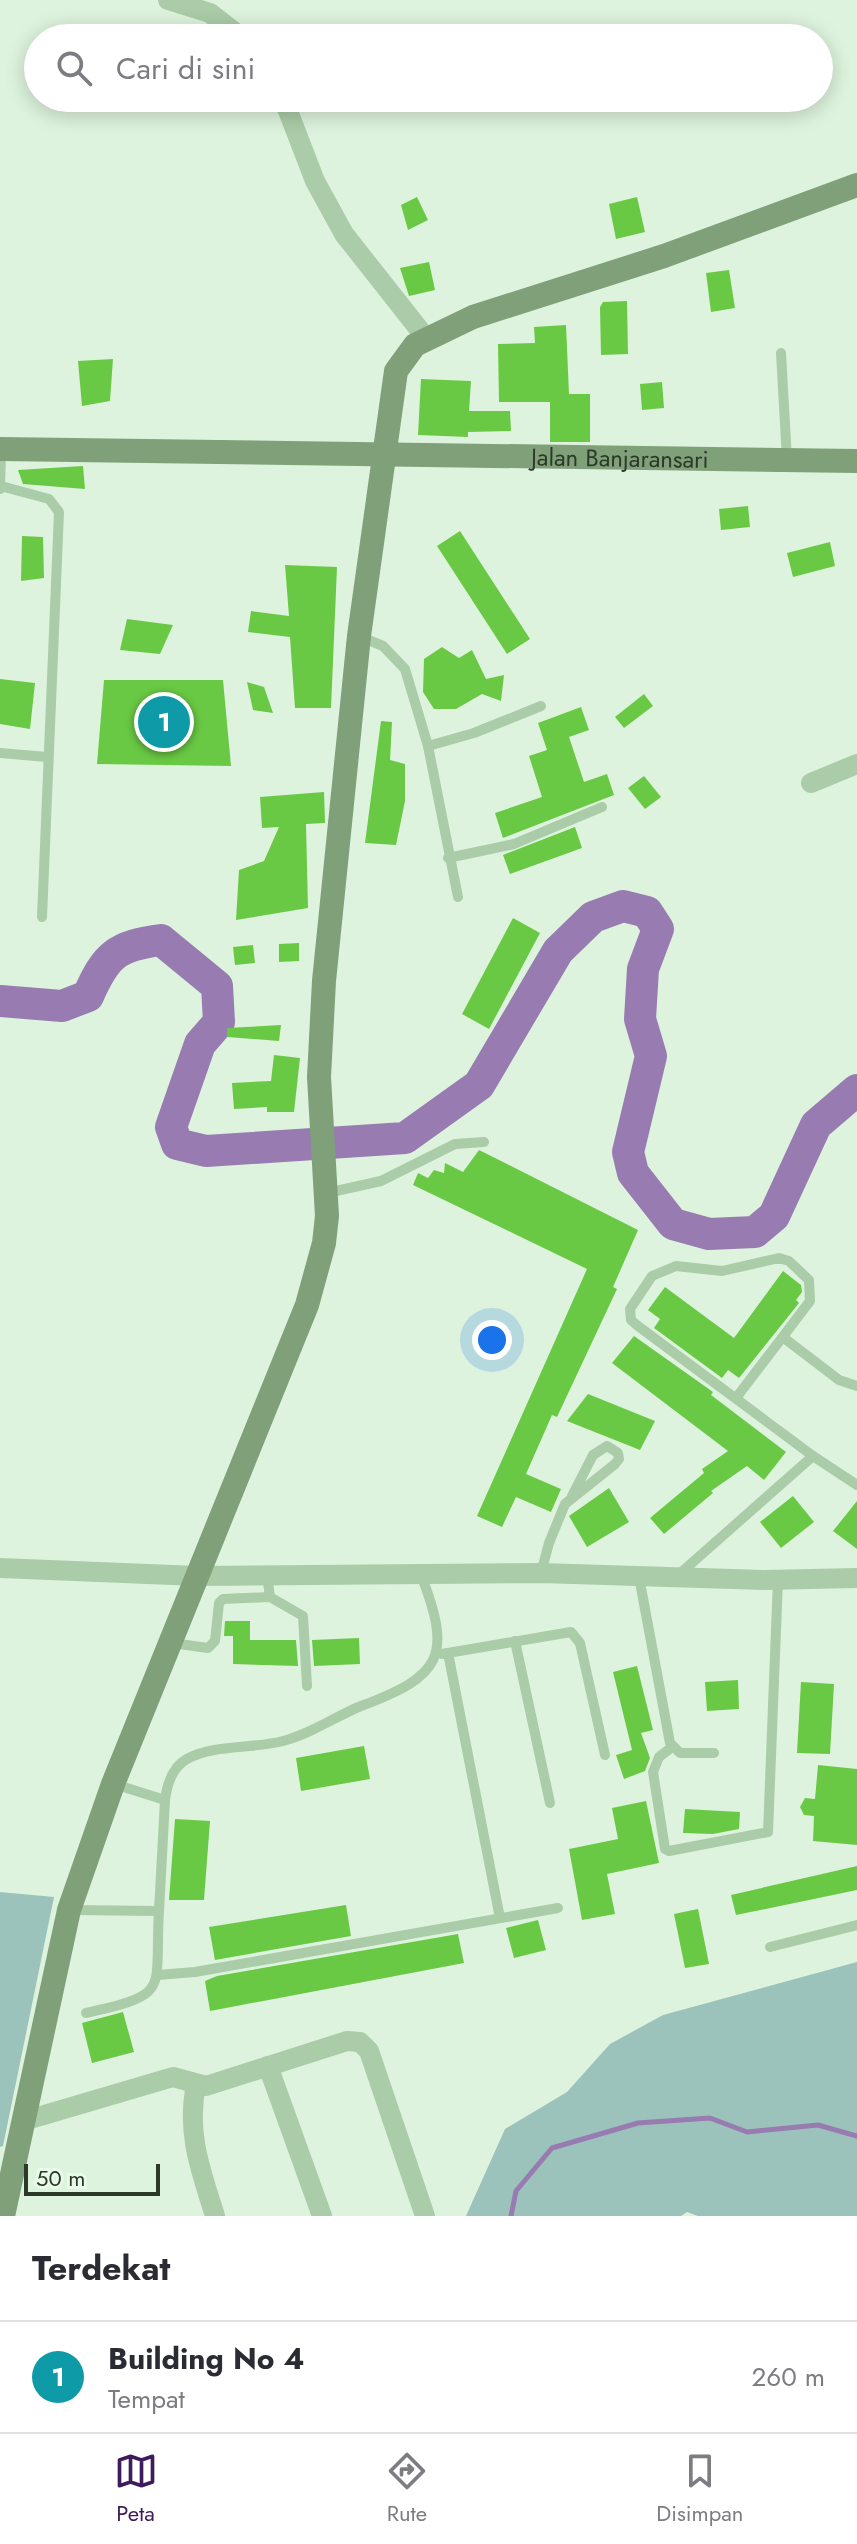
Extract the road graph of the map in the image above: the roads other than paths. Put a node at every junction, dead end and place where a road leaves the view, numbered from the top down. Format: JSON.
{"nodes":[{"id":1,"x":168,"y":0,"type":"edge"},
{"id":2,"x":224,"y":24,"type":"edge"},
{"id":3,"x":288,"y":112,"type":"edge"},
{"id":4,"x":857,"y":185,"type":"edge"},
{"id":5,"x":426,"y":338,"type":"junction"},
{"id":6,"x":781,"y":353,"type":"dead end"},
{"id":7,"x":1,"y":449,"type":"edge"},
{"id":8,"x":382,"y":453,"type":"junction"},
{"id":9,"x":787,"y":460,"type":"junction"},
{"id":10,"x":857,"y":461,"type":"edge"},
{"id":11,"x":1,"y":488,"type":"edge"},
{"id":12,"x":359,"y":636,"type":"junction"},
{"id":13,"x":541,"y":706,"type":"dead end"},
{"id":14,"x":428,"y":746,"type":"junction"},
{"id":15,"x":0,"y":753,"type":"edge"},
{"id":16,"x":47,"y":757,"type":"junction"},
{"id":17,"x":857,"y":764,"type":"edge"},
{"id":18,"x":811,"y":783,"type":"dead end"},
{"id":19,"x":602,"y":807,"type":"dead end"},
{"id":20,"x":448,"y":858,"type":"junction"},
{"id":21,"x":458,"y":897,"type":"dead end"},
{"id":22,"x":42,"y":917,"type":"dead end"},
{"id":23,"x":484,"y":1142,"type":"dead end"},
{"id":24,"x":327,"y":1193,"type":"junction"},
{"id":25,"x":784,"y":1338,"type":"junction"},
{"id":26,"x":857,"y":1386,"type":"edge"},
{"id":27,"x":736,"y":1398,"type":"junction"},
{"id":28,"x":813,"y":1456,"type":"junction"},
{"id":29,"x":857,"y":1485,"type":"edge"},
{"id":30,"x":572,"y":1496,"type":"junction"},
{"id":31,"x":0,"y":1568,"type":"edge"},
{"id":32,"x":267,"y":1573,"type":"junction"},
{"id":33,"x":420,"y":1573,"type":"junction"},
{"id":34,"x":541,"y":1573,"type":"junction"},
{"id":35,"x":197,"y":1576,"type":"junction"},
{"id":36,"x":639,"y":1577,"type":"junction"},
{"id":37,"x":674,"y":1578,"type":"junction"},
{"id":38,"x":857,"y":1578,"type":"edge"},
{"id":39,"x":778,"y":1579,"type":"junction"},
{"id":40,"x":270,"y":1597,"type":"junction"},
{"id":41,"x":515,"y":1641,"type":"junction"},
{"id":42,"x":172,"y":1643,"type":"junction"},
{"id":43,"x":448,"y":1653,"type":"junction"},
{"id":44,"x":436,"y":1655,"type":"junction"},
{"id":45,"x":307,"y":1686,"type":"dead end"},
{"id":46,"x":672,"y":1747,"type":"junction"},
{"id":47,"x":714,"y":1753,"type":"dead end"},
{"id":48,"x":605,"y":1755,"type":"dead end"},
{"id":49,"x":113,"y":1784,"type":"junction"},
{"id":50,"x":165,"y":1800,"type":"junction"},
{"id":51,"x":550,"y":1803,"type":"dead end"},
{"id":52,"x":558,"y":1908,"type":"dead end"},
{"id":53,"x":69,"y":1910,"type":"junction"},
{"id":54,"x":159,"y":1911,"type":"junction"},
{"id":55,"x":500,"y":1918,"type":"junction"},
{"id":56,"x":857,"y":1925,"type":"edge"},
{"id":57,"x":770,"y":1947,"type":"dead end"},
{"id":58,"x":158,"y":1975,"type":"junction"},
{"id":59,"x":86,"y":2013,"type":"dead end"},
{"id":60,"x":268,"y":2066,"type":"junction"},
{"id":61,"x":196,"y":2085,"type":"junction"},
{"id":62,"x":27,"y":2120,"type":"junction"},
{"id":63,"x":3,"y":2216,"type":"edge"},
{"id":64,"x":215,"y":2216,"type":"edge"},
{"id":65,"x":322,"y":2216,"type":"edge"},
{"id":66,"x":425,"y":2216,"type":"edge"}],
"edges":[{"from":1,"to":2,"type":"street"},
{"from":3,"to":5,"type":"street"},
{"from":4,"to":5,"type":"street"},
{"from":5,"to":8,"type":"street"},
{"from":6,"to":9,"type":"lane"},
{"from":7,"to":8,"type":"street","name":"Jalan Banjaransari"},
{"from":7,"to":11,"type":"lane"},
{"from":8,"to":9,"type":"street","name":"Jalan Banjaransari"},
{"from":8,"to":12,"type":"street"},
{"from":9,"to":10,"type":"street","name":"Jalan Banjaransari"},
{"from":11,"to":16,"type":"lane"},
{"from":12,"to":14,"type":"lane"},
{"from":12,"to":24,"type":"street"},
{"from":13,"to":14,"type":"lane"},
{"from":14,"to":20,"type":"lane"},
{"from":15,"to":16,"type":"lane"},
{"from":16,"to":22,"type":"lane"},
{"from":17,"to":18,"type":"street"},
{"from":19,"to":20,"type":"lane"},
{"from":20,"to":21,"type":"lane"},
{"from":23,"to":24,"type":"lane"},
{"from":24,"to":35,"type":"street"},
{"from":25,"to":26,"type":"lane"},
{"from":25,"to":27,"type":"lane"},
{"from":25,"to":27,"type":"lane"},
{"from":27,"to":28,"type":"lane"},
{"from":28,"to":29,"type":"lane"},
{"from":28,"to":37,"type":"lane"},
{"from":30,"to":30,"type":"lane"},
{"from":30,"to":34,"type":"lane"},
{"from":31,"to":35,"type":"street"},
{"from":32,"to":33,"type":"street"},
{"from":32,"to":35,"type":"street"},
{"from":32,"to":40,"type":"lane"},
{"from":33,"to":34,"type":"street"},
{"from":33,"to":44,"type":"lane"},
{"from":34,"to":36,"type":"street"},
{"from":35,"to":42,"type":"street"},
{"from":36,"to":37,"type":"street"},
{"from":36,"to":46,"type":"lane"},
{"from":37,"to":39,"type":"street"},
{"from":38,"to":39,"type":"street"},
{"from":39,"to":46,"type":"lane"},
{"from":40,"to":42,"type":"lane"},
{"from":40,"to":45,"type":"lane"},
{"from":41,"to":43,"type":"lane"},
{"from":41,"to":48,"type":"lane"},
{"from":41,"to":51,"type":"lane"},
{"from":42,"to":49,"type":"street"},
{"from":43,"to":44,"type":"lane"},
{"from":43,"to":55,"type":"lane"},
{"from":44,"to":50,"type":"lane"},
{"from":46,"to":47,"type":"lane"},
{"from":49,"to":50,"type":"lane"},
{"from":49,"to":53,"type":"street"},
{"from":50,"to":54,"type":"lane"},
{"from":52,"to":55,"type":"lane"},
{"from":53,"to":54,"type":"lane"},
{"from":53,"to":62,"type":"street"},
{"from":54,"to":58,"type":"lane"},
{"from":55,"to":58,"type":"lane"},
{"from":56,"to":57,"type":"lane"},
{"from":58,"to":59,"type":"lane"},
{"from":60,"to":61,"type":"street"},
{"from":60,"to":65,"type":"street"},
{"from":60,"to":66,"type":"street"},
{"from":61,"to":62,"type":"street"},
{"from":61,"to":64,"type":"street"},
{"from":62,"to":63,"type":"street"}]}
